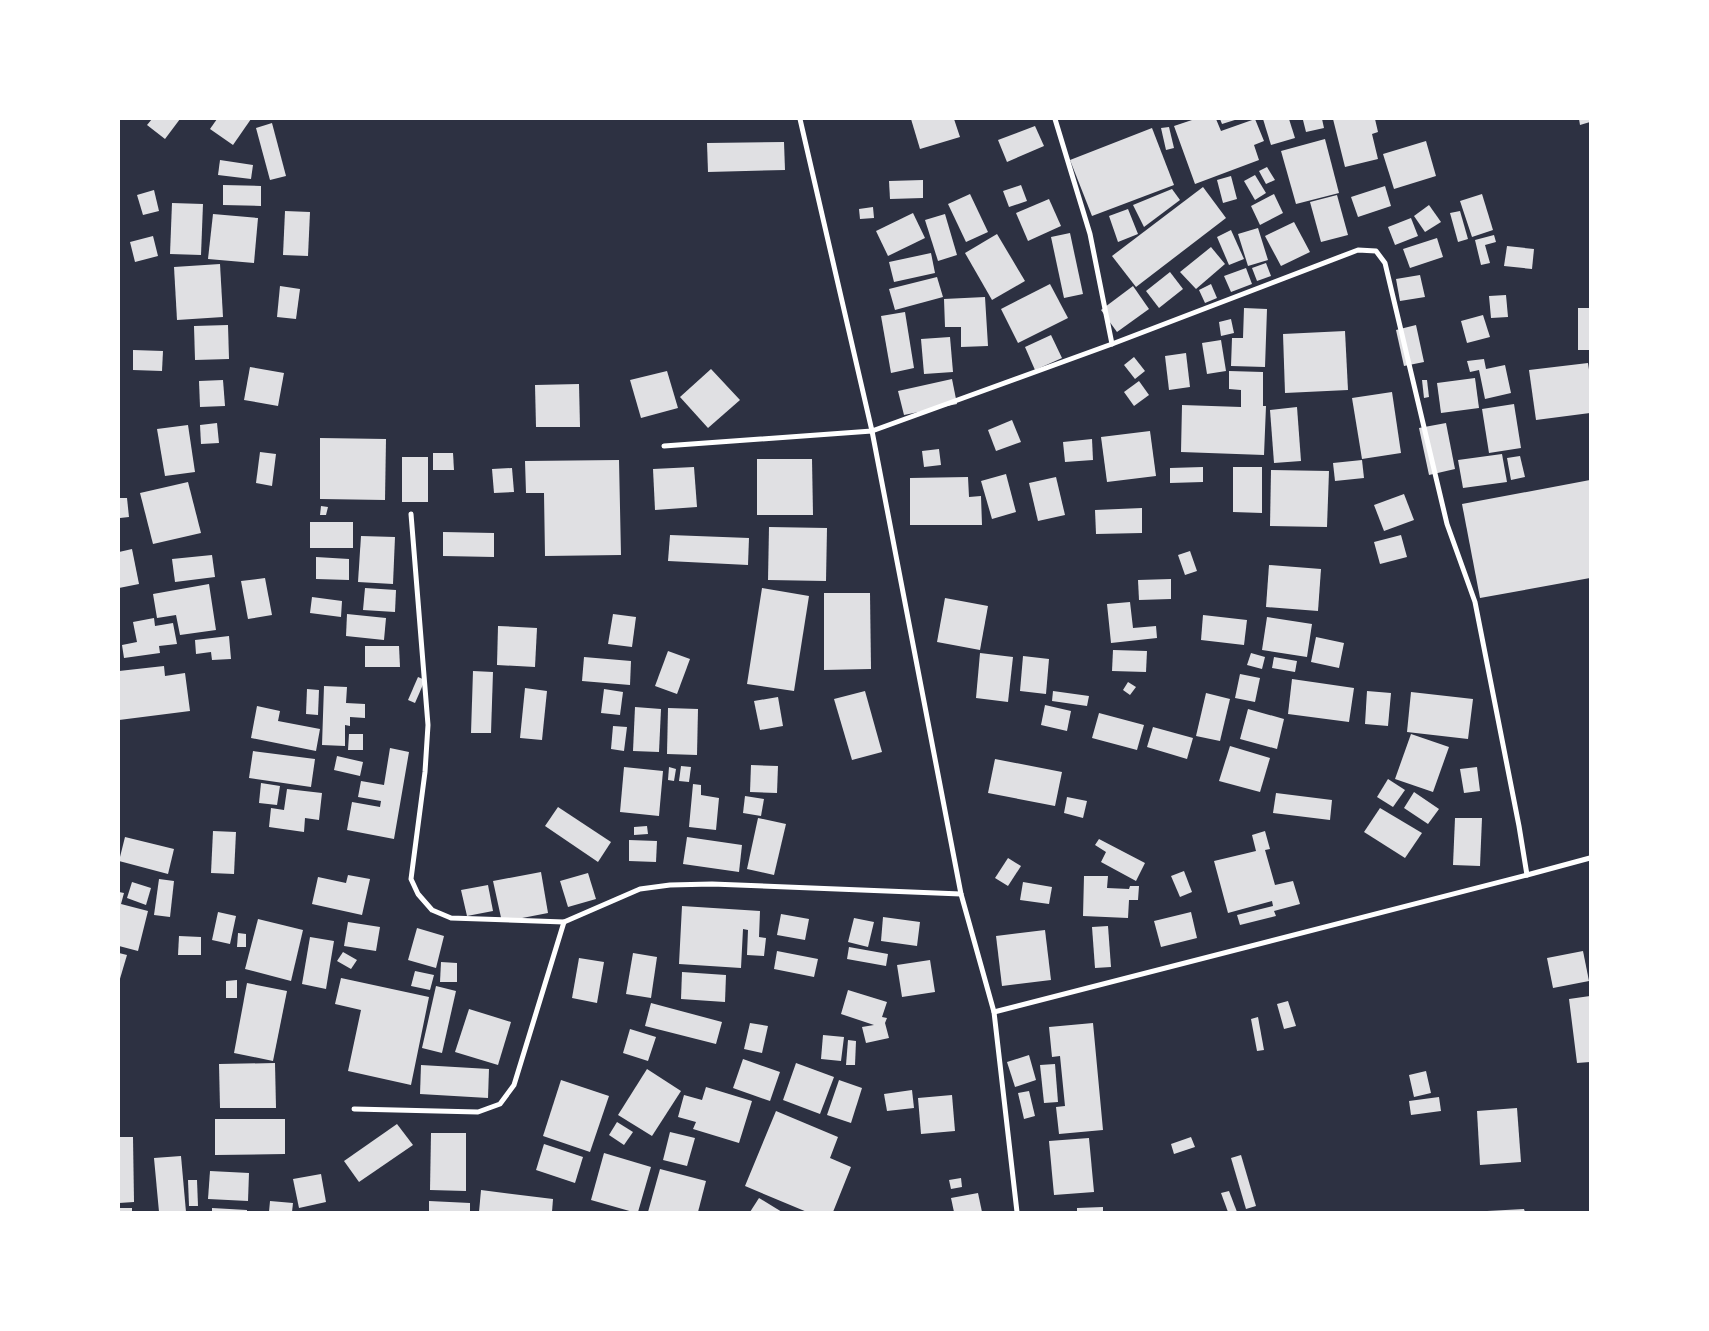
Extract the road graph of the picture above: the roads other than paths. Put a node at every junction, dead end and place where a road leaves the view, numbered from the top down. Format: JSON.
{"nodes":[{"id":1,"x":800,"y":119,"type":"edge"},
{"id":2,"x":1055,"y":119,"type":"edge"},
{"id":3,"x":1112,"y":344,"type":"junction"},
{"id":4,"x":872,"y":431,"type":"junction"},
{"id":5,"x":664,"y":446,"type":"dead end"},
{"id":6,"x":410,"y":514,"type":"dead end"},
{"id":7,"x":1590,"y":858,"type":"edge"},
{"id":8,"x":1527,"y":875,"type":"junction"},
{"id":9,"x":961,"y":894,"type":"junction"},
{"id":10,"x":564,"y":922,"type":"junction"},
{"id":11,"x":994,"y":1012,"type":"junction"},
{"id":12,"x":354,"y":1110,"type":"dead end"},
{"id":13,"x":1017,"y":1212,"type":"edge"}],
"edges":[{"from":1,"to":4,"type":"street"},
{"from":2,"to":3,"type":"street"},
{"from":3,"to":4,"type":"street"},
{"from":3,"to":8,"type":"street"},
{"from":4,"to":5,"type":"street"},
{"from":4,"to":9,"type":"street"},
{"from":6,"to":10,"type":"street"},
{"from":7,"to":8,"type":"street"},
{"from":8,"to":11,"type":"street"},
{"from":9,"to":10,"type":"street"},
{"from":9,"to":11,"type":"street"},
{"from":10,"to":12,"type":"street"},
{"from":11,"to":13,"type":"street"}]}
